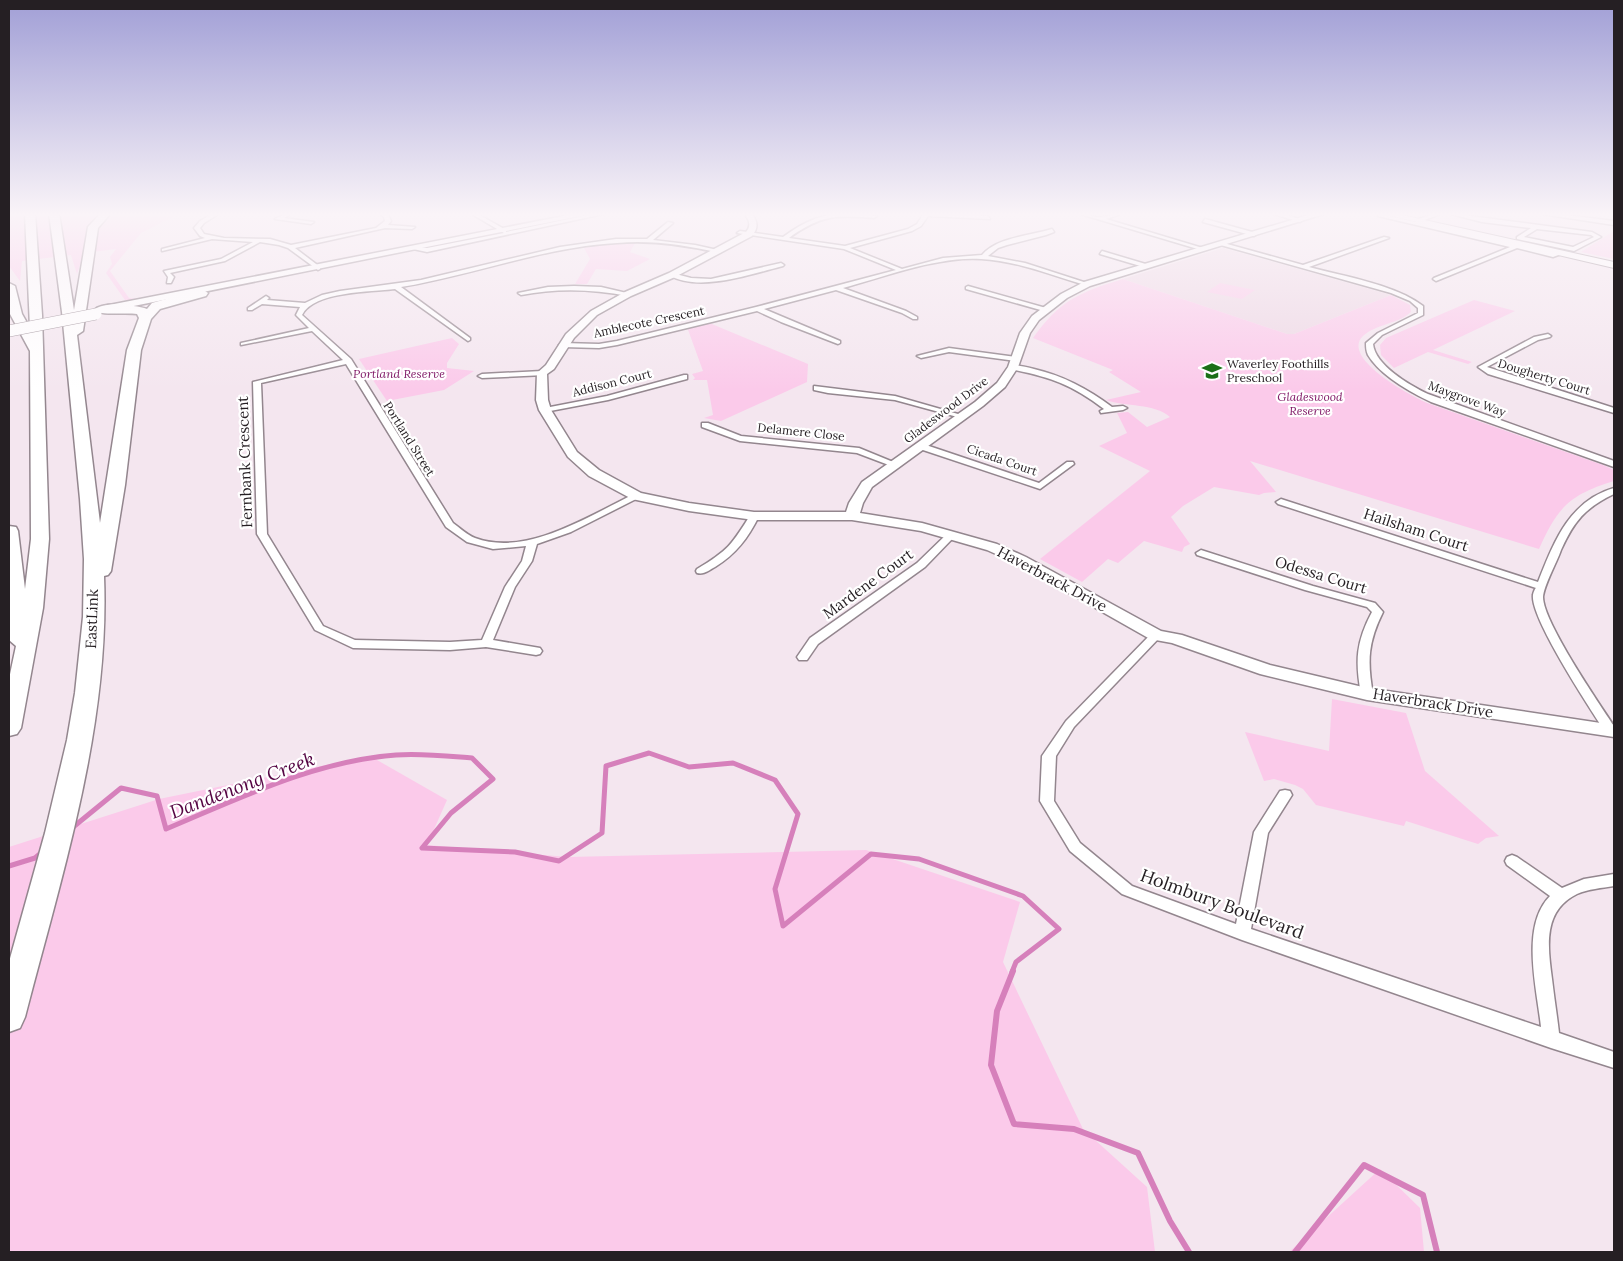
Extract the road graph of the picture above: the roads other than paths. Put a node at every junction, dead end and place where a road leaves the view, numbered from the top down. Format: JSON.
{"nodes":[{"id":1,"x":33,"y":272,"type":"edge"},
{"id":2,"x":62,"y":272,"type":"edge"},
{"id":3,"x":85,"y":272,"type":"edge"},
{"id":4,"x":167,"y":272,"type":"edge"},
{"id":5,"x":299,"y":272,"type":"edge"},
{"id":6,"x":300,"y":272,"type":"edge"},
{"id":7,"x":460,"y":272,"type":"edge"},
{"id":8,"x":679,"y":272,"type":"edge"},
{"id":9,"x":752,"y":272,"type":"edge"},
{"id":10,"x":893,"y":272,"type":"edge"},
{"id":11,"x":1045,"y":272,"type":"edge"},
{"id":12,"x":1127,"y":272,"type":"edge"},
{"id":13,"x":1320,"y":272,"type":"edge"},
{"id":14,"x":1454,"y":272,"type":"edge"},
{"id":15,"x":672,"y":276,"type":"junction"},
{"id":16,"x":1436,"y":279,"type":"dead end"},
{"id":17,"x":169,"y":282,"type":"dead end"},
{"id":18,"x":1087,"y":284,"type":"junction"},
{"id":19,"x":9,"y":286,"type":"edge"},
{"id":20,"x":395,"y":286,"type":"junction"},
{"id":21,"x":836,"y":288,"type":"junction"},
{"id":22,"x":968,"y":288,"type":"dead end"},
{"id":23,"x":202,"y":293,"type":"junction"},
{"id":24,"x":521,"y":293,"type":"dead end"},
{"id":25,"x":628,"y":294,"type":"junction"},
{"id":26,"x":268,"y":296,"type":"dead end"},
{"id":27,"x":262,"y":302,"type":"junction"},
{"id":28,"x":304,"y":305,"type":"junction"},
{"id":29,"x":125,"y":308,"type":"junction"},
{"id":30,"x":250,"y":309,"type":"dead end"},
{"id":31,"x":758,"y":309,"type":"junction"},
{"id":32,"x":1044,"y":309,"type":"junction"},
{"id":33,"x":97,"y":312,"type":"junction"},
{"id":34,"x":145,"y":318,"type":"junction"},
{"id":35,"x":915,"y":318,"type":"dead end"},
{"id":36,"x":314,"y":329,"type":"junction"},
{"id":37,"x":9,"y":330,"type":"edge"},
{"id":38,"x":1548,"y":336,"type":"dead end"},
{"id":39,"x":468,"y":339,"type":"dead end"},
{"id":40,"x":838,"y":342,"type":"dead end"},
{"id":41,"x":243,"y":344,"type":"dead end"},
{"id":42,"x":563,"y":345,"type":"junction"},
{"id":43,"x":36,"y":351,"type":"junction"},
{"id":44,"x":921,"y":356,"type":"dead end"},
{"id":45,"x":348,"y":361,"type":"junction"},
{"id":46,"x":1015,"y":363,"type":"junction"},
{"id":47,"x":75,"y":371,"type":"junction"},
{"id":48,"x":542,"y":373,"type":"junction"},
{"id":49,"x":482,"y":376,"type":"dead end"},
{"id":50,"x":684,"y":377,"type":"dead end"},
{"id":51,"x":817,"y":388,"type":"dead end"},
{"id":52,"x":1123,"y":408,"type":"dead end"},
{"id":53,"x":1613,"y":408,"type":"edge"},
{"id":54,"x":545,"y":410,"type":"junction"},
{"id":55,"x":962,"y":416,"type":"junction"},
{"id":56,"x":705,"y":425,"type":"dead end"},
{"id":57,"x":920,"y":446,"type":"junction"},
{"id":58,"x":894,"y":464,"type":"junction"},
{"id":59,"x":1070,"y":464,"type":"dead end"},
{"id":60,"x":1614,"y":464,"type":"edge"},
{"id":61,"x":1614,"y":491,"type":"edge"},
{"id":62,"x":637,"y":496,"type":"junction"},
{"id":63,"x":1281,"y":502,"type":"dead end"},
{"id":64,"x":754,"y":516,"type":"junction"},
{"id":65,"x":852,"y":516,"type":"junction"},
{"id":66,"x":9,"y":531,"type":"edge"},
{"id":67,"x":951,"y":535,"type":"junction"},
{"id":68,"x":532,"y":543,"type":"junction"},
{"id":69,"x":1201,"y":553,"type":"dead end"},
{"id":70,"x":700,"y":571,"type":"dead end"},
{"id":71,"x":1541,"y":586,"type":"junction"},
{"id":72,"x":93,"y":621,"type":"junction"},
{"id":73,"x":1156,"y":635,"type":"junction"},
{"id":74,"x":486,"y":643,"type":"junction"},
{"id":75,"x":536,"y":651,"type":"dead end"},
{"id":76,"x":803,"y":657,"type":"dead end"},
{"id":77,"x":22,"y":670,"type":"junction"},
{"id":78,"x":1367,"y":694,"type":"junction"},
{"id":79,"x":9,"y":728,"type":"edge"},
{"id":80,"x":1612,"y":730,"type":"edge"},
{"id":81,"x":1285,"y":795,"type":"dead end"},
{"id":82,"x":1512,"y":861,"type":"dead end"},
{"id":83,"x":1614,"y":880,"type":"edge"},
{"id":84,"x":1560,"y":895,"type":"junction"},
{"id":85,"x":1242,"y":933,"type":"junction"},
{"id":86,"x":9,"y":1017,"type":"edge"},
{"id":87,"x":1551,"y":1040,"type":"junction"},
{"id":88,"x":1614,"y":1060,"type":"edge"}],
"edges":[{"from":1,"to":43,"type":"highway"},
{"from":2,"to":47,"type":"highway","name":"EastLink"},
{"from":3,"to":47,"type":"highway"},
{"from":4,"to":17,"type":"street"},
{"from":5,"to":33,"type":"street"},
{"from":6,"to":23,"type":"street"},
{"from":7,"to":20,"type":"street"},
{"from":8,"to":15,"type":"street"},
{"from":9,"to":15,"type":"street"},
{"from":10,"to":21,"type":"street","name":"Amblecote Crescent"},
{"from":11,"to":18,"type":"street","name":"Amblecote Crescent"},
{"from":12,"to":18,"type":"street","name":"Gladeswood Drive"},
{"from":13,"to":60,"type":"street","name":"Maygrove Way"},
{"from":14,"to":16,"type":"street"},
{"from":15,"to":25,"type":"street"},
{"from":18,"to":32,"type":"street","name":"Gladeswood Drive"},
{"from":19,"to":43,"type":"highway"},
{"from":20,"to":28,"type":"street"},
{"from":20,"to":39,"type":"street"},
{"from":21,"to":31,"type":"street","name":"Amblecote Crescent"},
{"from":21,"to":35,"type":"street"},
{"from":22,"to":32,"type":"street"},
{"from":23,"to":29,"type":"street"},
{"from":23,"to":34,"type":"highway"},
{"from":24,"to":25,"type":"street"},
{"from":25,"to":42,"type":"street"},
{"from":26,"to":27,"type":"street"},
{"from":27,"to":28,"type":"street"},
{"from":27,"to":30,"type":"street"},
{"from":28,"to":36,"type":"street","name":"Portland Street"},
{"from":29,"to":33,"type":"highway"},
{"from":29,"to":34,"type":"highway"},
{"from":31,"to":40,"type":"street"},
{"from":31,"to":42,"type":"street","name":"Amblecote Crescent"},
{"from":32,"to":46,"type":"street","name":"Gladeswood Drive"},
{"from":33,"to":37,"type":"street","bridge":true},
{"from":34,"to":72,"type":"highway"},
{"from":36,"to":41,"type":"street"},
{"from":36,"to":45,"type":"street","name":"Portland Street"},
{"from":38,"to":53,"type":"street","name":"Dougherty Court"},
{"from":42,"to":48,"type":"street"},
{"from":43,"to":77,"type":"highway"},
{"from":44,"to":46,"type":"street"},
{"from":45,"to":68,"type":"street","name":"Portland Street"},
{"from":45,"to":74,"type":"street","name":"Fernbank Crescent"},
{"from":46,"to":52,"type":"street"},
{"from":46,"to":55,"type":"street","name":"Gladeswood Drive"},
{"from":47,"to":72,"type":"highway","name":"EastLink"},
{"from":48,"to":49,"type":"street"},
{"from":48,"to":54,"type":"street","name":"Haverbrack Drive"},
{"from":50,"to":54,"type":"street","name":"Addison Court"},
{"from":51,"to":55,"type":"street"},
{"from":54,"to":62,"type":"street","name":"Haverbrack Drive"},
{"from":55,"to":57,"type":"street","name":"Gladeswood Drive"},
{"from":56,"to":58,"type":"street","name":"Delamere Close"},
{"from":57,"to":58,"type":"street","name":"Gladeswood Drive"},
{"from":57,"to":59,"type":"street","name":"Cicada Court"},
{"from":58,"to":65,"type":"street","name":"Gladeswood Drive"},
{"from":61,"to":71,"type":"street"},
{"from":62,"to":64,"type":"street","name":"Haverbrack Drive"},
{"from":62,"to":68,"type":"street","name":"Portland Street"},
{"from":63,"to":71,"type":"street","name":"Hailsham Court"},
{"from":64,"to":65,"type":"street","name":"Haverbrack Drive"},
{"from":64,"to":70,"type":"street"},
{"from":65,"to":67,"type":"street","name":"Haverbrack Drive"},
{"from":66,"to":77,"type":"highway"},
{"from":67,"to":73,"type":"street","name":"Haverbrack Drive"},
{"from":67,"to":76,"type":"street","name":"Mardene Court"},
{"from":68,"to":74,"type":"street"},
{"from":69,"to":78,"type":"street","name":"Odessa Court"},
{"from":71,"to":80,"type":"street"},
{"from":72,"to":86,"type":"highway","name":"EastLink"},
{"from":73,"to":78,"type":"street","name":"Haverbrack Drive"},
{"from":73,"to":85,"type":"street","name":"Holmbury Boulevard"},
{"from":74,"to":75,"type":"street","name":"Fernbank Crescent"},
{"from":77,"to":79,"type":"highway"},
{"from":78,"to":80,"type":"street","name":"Haverbrack Drive"},
{"from":81,"to":85,"type":"street"},
{"from":82,"to":84,"type":"street"},
{"from":83,"to":84,"type":"street"},
{"from":84,"to":87,"type":"street"},
{"from":85,"to":87,"type":"street","name":"Holmbury Boulevard"},
{"from":87,"to":88,"type":"street","name":"Holmbury Boulevard"}]}
